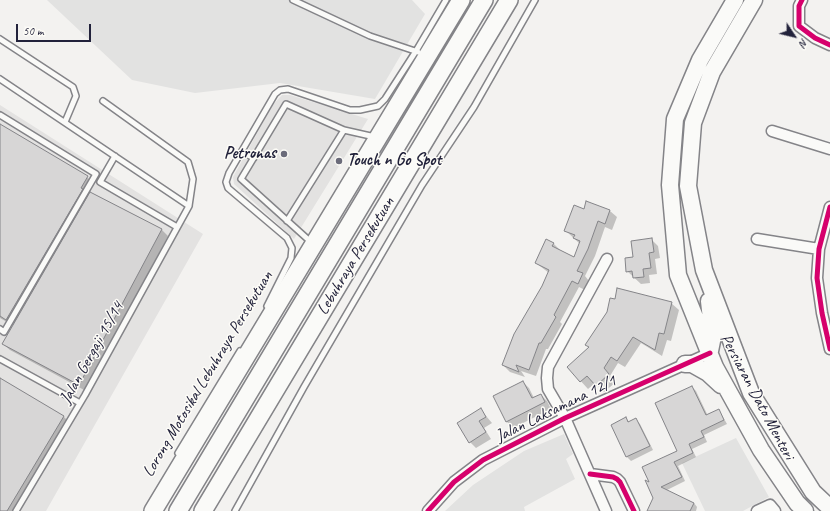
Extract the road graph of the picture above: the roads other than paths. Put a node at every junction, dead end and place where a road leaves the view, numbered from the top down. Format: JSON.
{"nodes":[{"id":1,"x":293,"y":0,"type":"edge"},
{"id":2,"x":446,"y":0,"type":"edge"},
{"id":3,"x":460,"y":0,"type":"edge"},
{"id":4,"x":484,"y":0,"type":"edge"},
{"id":5,"x":509,"y":0,"type":"edge"},
{"id":6,"x":535,"y":0,"type":"edge"},
{"id":7,"x":735,"y":0,"type":"edge"},
{"id":8,"x":754,"y":0,"type":"edge"},
{"id":9,"x":802,"y":0,"type":"edge"},
{"id":10,"x":308,"y":3,"type":"edge"},
{"id":11,"x":0,"y":39,"type":"edge"},
{"id":12,"x":830,"y":45,"type":"edge"},
{"id":13,"x":421,"y":54,"type":"junction"},
{"id":14,"x":0,"y":79,"type":"edge"},
{"id":15,"x":103,"y":101,"type":"dead end"},
{"id":16,"x":0,"y":115,"type":"edge"},
{"id":17,"x":65,"y":122,"type":"junction"},
{"id":18,"x":344,"y":130,"type":"junction"},
{"id":19,"x":772,"y":131,"type":"dead end"},
{"id":20,"x":378,"y":137,"type":"junction"},
{"id":21,"x":830,"y":149,"type":"edge"},
{"id":22,"x":242,"y":152,"type":"junction"},
{"id":23,"x":115,"y":156,"type":"junction"},
{"id":24,"x":254,"y":158,"type":"junction"},
{"id":25,"x":189,"y":206,"type":"junction"},
{"id":26,"x":830,"y":207,"type":"edge"},
{"id":27,"x":287,"y":221,"type":"junction"},
{"id":28,"x":177,"y":227,"type":"junction"},
{"id":29,"x":826,"y":236,"type":"edge"},
{"id":30,"x":757,"y":239,"type":"dead end"},
{"id":31,"x":314,"y":245,"type":"junction"},
{"id":32,"x":818,"y":249,"type":"junction"},
{"id":33,"x":607,"y":259,"type":"dead end"},
{"id":34,"x":707,"y":277,"type":"junction"},
{"id":35,"x":263,"y":314,"type":"dead end"},
{"id":36,"x":0,"y":329,"type":"edge"},
{"id":37,"x":242,"y":347,"type":"dead end"},
{"id":38,"x":830,"y":349,"type":"edge"},
{"id":39,"x":0,"y":359,"type":"edge"},
{"id":40,"x":697,"y":359,"type":"junction"},
{"id":41,"x":728,"y":391,"type":"junction"},
{"id":42,"x":751,"y":393,"type":"junction"},
{"id":43,"x":80,"y":403,"type":"junction"},
{"id":44,"x":565,"y":418,"type":"junction"},
{"id":45,"x":174,"y":461,"type":"dead end"},
{"id":46,"x":590,"y":474,"type":"junction"},
{"id":47,"x":830,"y":508,"type":"edge"},
{"id":48,"x":16,"y":511,"type":"edge"},
{"id":49,"x":153,"y":511,"type":"edge"},
{"id":50,"x":178,"y":511,"type":"edge"},
{"id":51,"x":203,"y":511,"type":"edge"},
{"id":52,"x":235,"y":511,"type":"edge"},
{"id":53,"x":428,"y":511,"type":"edge"},
{"id":54,"x":606,"y":511,"type":"edge"},
{"id":55,"x":634,"y":511,"type":"edge"},
{"id":56,"x":757,"y":511,"type":"edge"},
{"id":57,"x":775,"y":511,"type":"edge"},
{"id":58,"x":805,"y":511,"type":"edge"}],
"edges":[{"from":1,"to":10,"type":"lane"},
{"from":2,"to":13,"type":"lane","name":"Lorong Motosikal Lebuhraya Persekutuan"},
{"from":3,"to":13,"type":"highway"},
{"from":4,"to":50,"type":"highway","name":"Lebuhraya Persekutuan"},
{"from":5,"to":51,"type":"highway","name":"Lebuhraya Persekutuan"},
{"from":6,"to":52,"type":"lane"},
{"from":7,"to":40,"type":"main road","name":"Persiaran Dato Menteri"},
{"from":8,"to":34,"type":"main road","name":"Persiaran Dato Menteri"},
{"from":9,"to":12,"type":"street"},
{"from":10,"to":13,"type":"lane"},
{"from":11,"to":17,"type":"lane"},
{"from":13,"to":20,"type":"highway"},
{"from":13,"to":22,"type":"lane","name":"Lorong Motosikal Lebuhraya Persekutuan"},
{"from":14,"to":17,"type":"lane"},
{"from":15,"to":25,"type":"lane","name":"Jalan Gergaji 15/14"},
{"from":16,"to":36,"type":"lane"},
{"from":17,"to":23,"type":"lane"},
{"from":18,"to":20,"type":"lane"},
{"from":18,"to":24,"type":"lane"},
{"from":18,"to":27,"type":"lane"},
{"from":19,"to":21,"type":"street"},
{"from":20,"to":31,"type":"highway"},
{"from":22,"to":24,"type":"lane"},
{"from":22,"to":35,"type":"lane","name":"Lorong Motosikal Lebuhraya Persekutuan"},
{"from":23,"to":25,"type":"lane"},
{"from":23,"to":28,"type":"lane"},
{"from":24,"to":27,"type":"lane"},
{"from":25,"to":28,"type":"lane","name":"Jalan Gergaji 15/14"},
{"from":26,"to":29,"type":"street"},
{"from":27,"to":31,"type":"lane"},
{"from":28,"to":43,"type":"lane","name":"Jalan Gergaji 15/14"},
{"from":29,"to":32,"type":"street"},
{"from":30,"to":32,"type":"street"},
{"from":31,"to":49,"type":"highway"},
{"from":32,"to":38,"type":"street"},
{"from":33,"to":44,"type":"street"},
{"from":34,"to":40,"type":"main road"},
{"from":34,"to":42,"type":"main road","name":"Persiaran Dato Menteri"},
{"from":37,"to":45,"type":"lane","name":"Lorong Motosikal Lebuhraya Persekutuan"},
{"from":39,"to":43,"type":"lane"},
{"from":40,"to":41,"type":"main road","name":"Persiaran Dato Menteri"},
{"from":40,"to":41,"type":"main road"},
{"from":40,"to":42,"type":"main road"},
{"from":40,"to":44,"type":"street","name":"Jalan Laksamana 12/1"},
{"from":41,"to":58,"type":"main road","name":"Persiaran Dato Menteri"},
{"from":42,"to":47,"type":"main road","name":"Persiaran Dato Menteri"},
{"from":43,"to":48,"type":"lane","name":"Jalan Gergaji 15/14"},
{"from":44,"to":46,"type":"street","name":"Jalan Laksamana 12/1"},
{"from":44,"to":53,"type":"street","name":"Jalan Laksamana 12/1"},
{"from":46,"to":54,"type":"street","name":"Jalan Laksamana 12/1"},
{"from":46,"to":55,"type":"street"},
{"from":56,"to":57,"type":"street"}]}
